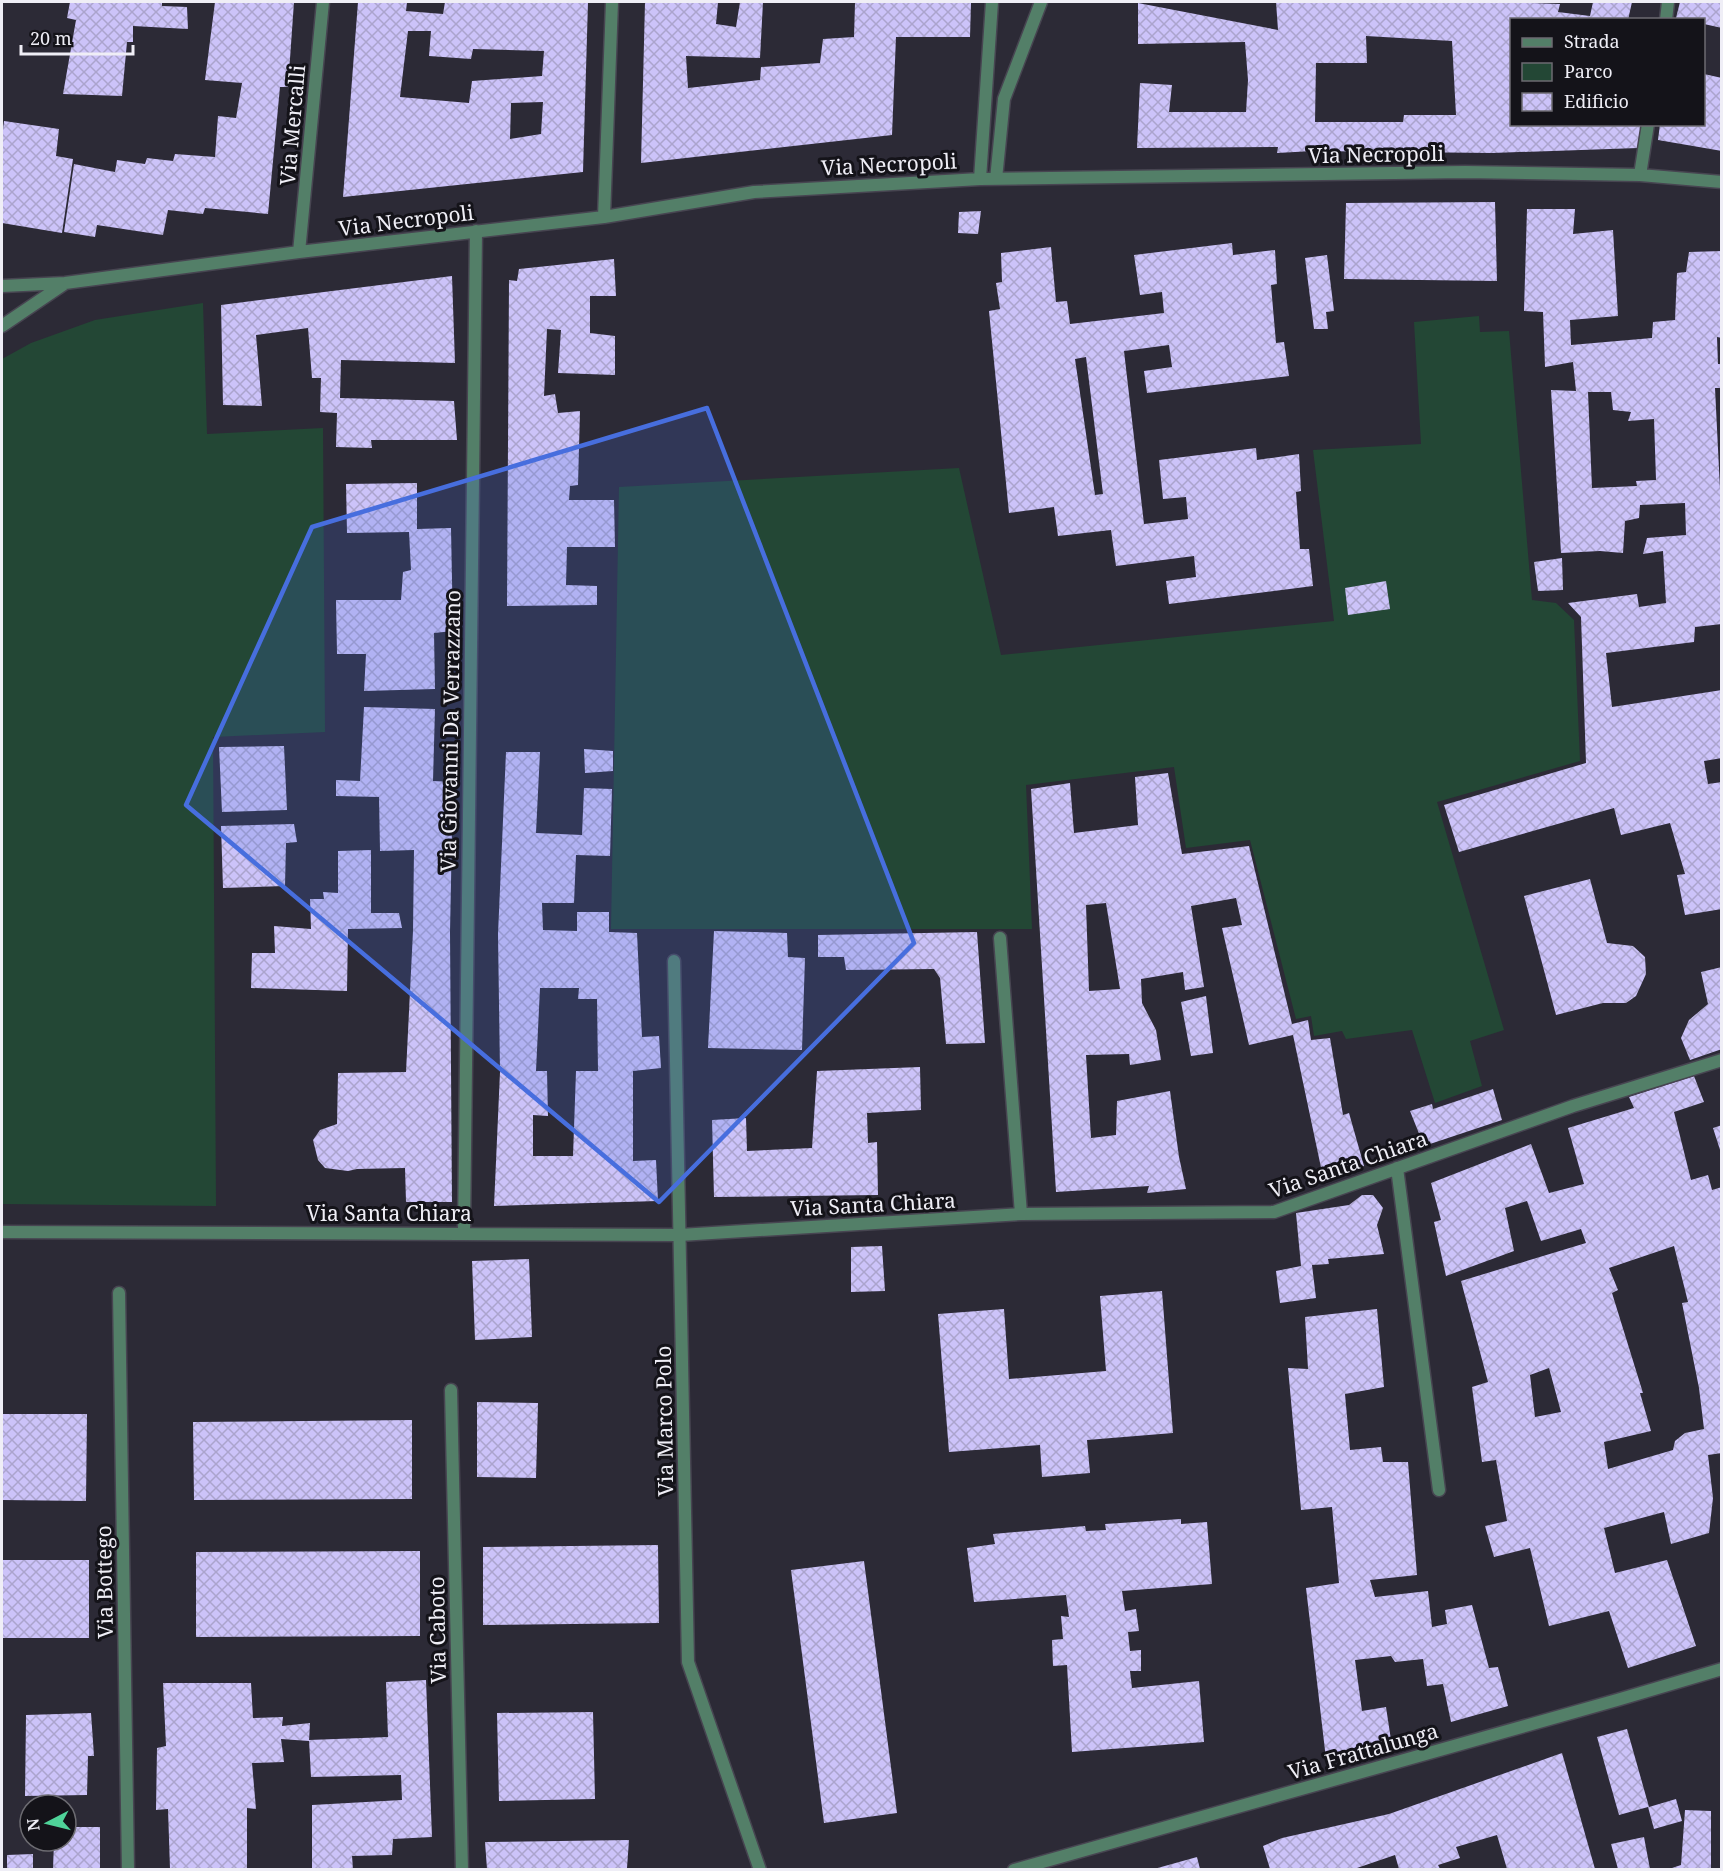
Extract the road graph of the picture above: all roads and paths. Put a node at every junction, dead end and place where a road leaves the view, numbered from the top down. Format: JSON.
{"nodes":[{"id":1,"x":323,"y":2,"type":"edge"},
{"id":2,"x":612,"y":2,"type":"edge"},
{"id":3,"x":992,"y":2,"type":"edge"},
{"id":4,"x":1041,"y":2,"type":"edge"},
{"id":5,"x":1668,"y":2,"type":"edge"},
{"id":6,"x":1666,"y":18,"type":"edge"},
{"id":7,"x":1648,"y":126,"type":"edge"},
{"id":8,"x":1640,"y":175,"type":"junction"},
{"id":9,"x":980,"y":179,"type":"junction"},
{"id":10,"x":996,"y":179,"type":"junction"},
{"id":11,"x":1722,"y":182,"type":"edge"},
{"id":12,"x":604,"y":217,"type":"junction"},
{"id":13,"x":476,"y":231,"type":"junction"},
{"id":14,"x":299,"y":252,"type":"junction"},
{"id":15,"x":65,"y":283,"type":"junction"},
{"id":16,"x":2,"y":286,"type":"edge"},
{"id":17,"x":2,"y":326,"type":"edge"},
{"id":18,"x":1000,"y":938,"type":"dead end"},
{"id":19,"x":674,"y":961,"type":"dead end"},
{"id":20,"x":1722,"y":1060,"type":"edge"},
{"id":21,"x":1398,"y":1168,"type":"junction"},
{"id":22,"x":1021,"y":1214,"type":"junction"},
{"id":23,"x":2,"y":1232,"type":"edge"},
{"id":24,"x":464,"y":1232,"type":"junction"},
{"id":25,"x":680,"y":1234,"type":"junction"},
{"id":26,"x":119,"y":1293,"type":"dead end"},
{"id":27,"x":451,"y":1390,"type":"dead end"},
{"id":28,"x":1439,"y":1490,"type":"dead end"},
{"id":29,"x":1722,"y":1669,"type":"edge"},
{"id":30,"x":128,"y":1869,"type":"edge"},
{"id":31,"x":462,"y":1869,"type":"edge"},
{"id":32,"x":760,"y":1869,"type":"edge"},
{"id":33,"x":1014,"y":1869,"type":"edge"}],
"edges":[{"from":1,"to":14,"type":"street","name":"Via Mercalli"},
{"from":2,"to":12,"type":"street"},
{"from":3,"to":9,"type":"street"},
{"from":4,"to":10,"type":"street"},
{"from":5,"to":6,"type":"street"},
{"from":7,"to":8,"type":"street"},
{"from":8,"to":10,"type":"street","name":"Via Necropoli"},
{"from":8,"to":11,"type":"street","name":"Via Necropoli"},
{"from":9,"to":10,"type":"street","name":"Via Necropoli"},
{"from":9,"to":12,"type":"street","name":"Via Necropoli"},
{"from":12,"to":13,"type":"street","name":"Via Necropoli"},
{"from":13,"to":14,"type":"street","name":"Via Necropoli"},
{"from":13,"to":24,"type":"street","name":"Via Giovanni Da Verrazzano"},
{"from":14,"to":15,"type":"street","name":"Via Necropoli"},
{"from":15,"to":16,"type":"street","name":"Via Necropoli"},
{"from":15,"to":17,"type":"street","name":"Via Necropoli"},
{"from":18,"to":22,"type":"street"},
{"from":19,"to":25,"type":"street","name":"Via Marco Polo"},
{"from":20,"to":21,"type":"street","name":"Via Santa Chiara"},
{"from":21,"to":22,"type":"street","name":"Via Santa Chiara"},
{"from":21,"to":28,"type":"street"},
{"from":22,"to":25,"type":"street","name":"Via Santa Chiara"},
{"from":23,"to":24,"type":"street","name":"Via Santa Chiara"},
{"from":24,"to":25,"type":"street","name":"Via Santa Chiara"},
{"from":25,"to":32,"type":"street","name":"Via Marco Polo"},
{"from":26,"to":30,"type":"street","name":"Via Bottego"},
{"from":27,"to":31,"type":"street","name":"Via Caboto"},
{"from":29,"to":33,"type":"street","name":"Via Frattalunga"}]}
